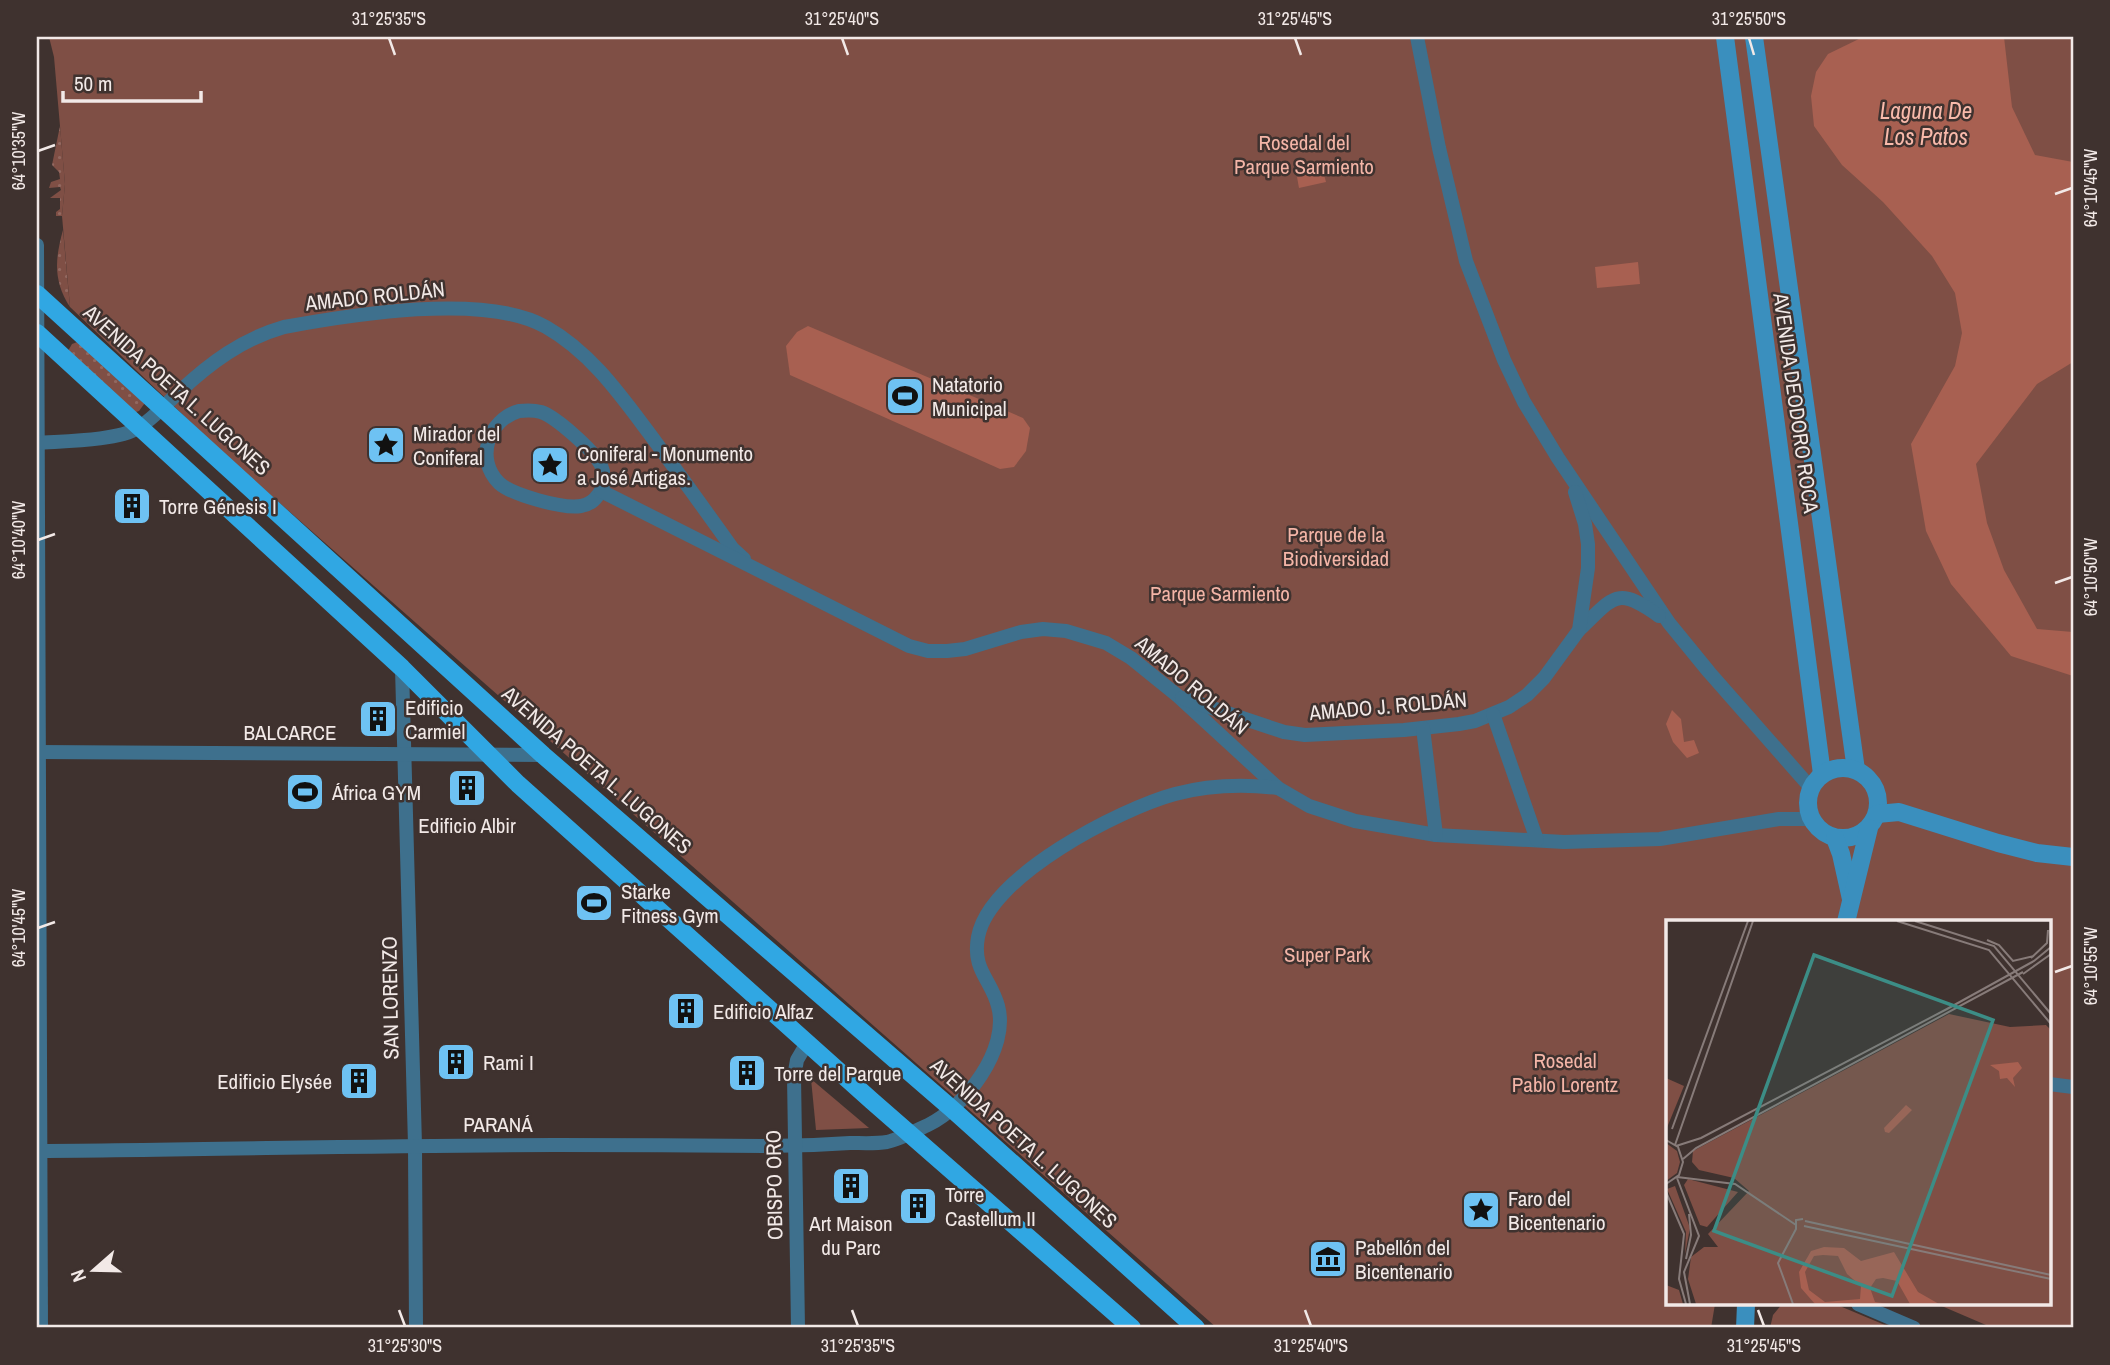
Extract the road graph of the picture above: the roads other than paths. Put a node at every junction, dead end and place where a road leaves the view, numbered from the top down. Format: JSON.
{"nodes":[{"id":1,"x":1417,"y":37,"type":"edge"},
{"id":2,"x":1725,"y":37,"type":"edge"},
{"id":3,"x":1754,"y":37,"type":"edge"},
{"id":4,"x":37,"y":245,"type":"edge"},
{"id":5,"x":37,"y":295,"type":"edge"},
{"id":6,"x":37,"y":333,"type":"edge"},
{"id":7,"x":163,"y":407,"type":"junction"},
{"id":8,"x":140,"y":427,"type":"junction"},
{"id":9,"x":38,"y":443,"type":"edge"},
{"id":10,"x":1569,"y":475,"type":"junction"},
{"id":11,"x":601,"y":491,"type":"junction"},
{"id":12,"x":754,"y":568,"type":"junction"},
{"id":13,"x":1669,"y":623,"type":"junction"},
{"id":14,"x":1579,"y":630,"type":"junction"},
{"id":15,"x":402,"y":667,"type":"junction"},
{"id":16,"x":1178,"y":696,"type":"junction"},
{"id":17,"x":1493,"y":714,"type":"junction"},
{"id":18,"x":1423,"y":728,"type":"junction"},
{"id":19,"x":37,"y":752,"type":"edge"},
{"id":20,"x":405,"y":754,"type":"junction"},
{"id":21,"x":488,"y":755,"type":"junction"},
{"id":22,"x":543,"y":755,"type":"junction"},
{"id":23,"x":1856,"y":770,"type":"junction"},
{"id":24,"x":1817,"y":781,"type":"junction"},
{"id":25,"x":1278,"y":788,"type":"junction"},
{"id":26,"x":1812,"y":820,"type":"junction"},
{"id":27,"x":1873,"y":821,"type":"junction"},
{"id":28,"x":1436,"y":835,"type":"junction"},
{"id":29,"x":1835,"y":838,"type":"junction"},
{"id":30,"x":1537,"y":840,"type":"junction"},
{"id":31,"x":2073,"y":857,"type":"edge"},
{"id":32,"x":1852,"y":902,"type":"junction"},
{"id":33,"x":1847,"y":920,"type":"edge"},
{"id":34,"x":807,"y":1043,"type":"junction"},
{"id":35,"x":2050,"y":1084,"type":"edge"},
{"id":36,"x":2073,"y":1087,"type":"edge"},
{"id":37,"x":952,"y":1109,"type":"junction"},
{"id":38,"x":909,"y":1133,"type":"junction"},
{"id":39,"x":415,"y":1145,"type":"junction"},
{"id":40,"x":794,"y":1146,"type":"junction"},
{"id":41,"x":38,"y":1151,"type":"edge"},
{"id":42,"x":1746,"y":1306,"type":"edge"},
{"id":43,"x":1863,"y":1306,"type":"edge"},
{"id":44,"x":41,"y":1328,"type":"edge"},
{"id":45,"x":416,"y":1328,"type":"edge"},
{"id":46,"x":798,"y":1328,"type":"edge"},
{"id":47,"x":1132,"y":1328,"type":"edge"},
{"id":48,"x":1196,"y":1328,"type":"edge"},
{"id":49,"x":1745,"y":1328,"type":"edge"},
{"id":50,"x":1914,"y":1328,"type":"edge"}],
"edges":[{"from":1,"to":10,"type":"street"},
{"from":2,"to":24,"type":"main road","name":"AVENIDA DEODORO ROCA"},
{"from":3,"to":23,"type":"main road","name":"AVENIDA DEODORO ROCA"},
{"from":4,"to":5,"type":"street"},
{"from":5,"to":6,"type":"street"},
{"from":5,"to":7,"type":"main road","name":"AVENIDA POETA L. LUGONES"},
{"from":6,"to":8,"type":"main road"},
{"from":6,"to":9,"type":"street"},
{"from":7,"to":8,"type":"street","name":"AMADO ROLDÁN"},
{"from":7,"to":12,"type":"street","name":"AMADO ROLDÁN"},
{"from":7,"to":22,"type":"main road","name":"AVENIDA POETA L. LUGONES"},
{"from":8,"to":9,"type":"street"},
{"from":8,"to":15,"type":"main road"},
{"from":9,"to":19,"type":"street"},
{"from":10,"to":13,"type":"street"},
{"from":10,"to":14,"type":"street","name":"AMADO J. ROLDÁN"},
{"from":11,"to":11,"type":"street"},
{"from":11,"to":12,"type":"street","name":"AMADO ROLDÁN"},
{"from":12,"to":16,"type":"street","name":"AMADO ROLDÁN"},
{"from":13,"to":14,"type":"street"},
{"from":13,"to":24,"type":"street"},
{"from":14,"to":17,"type":"street","name":"AMADO J. ROLDÁN"},
{"from":15,"to":20,"type":"street","name":"SAN LORENZO"},
{"from":15,"to":21,"type":"main road"},
{"from":16,"to":18,"type":"street","name":"AMADO J. ROLDÁN"},
{"from":16,"to":25,"type":"street","name":"AMADO ROLDÁN"},
{"from":17,"to":18,"type":"street","name":"AMADO J. ROLDÁN"},
{"from":17,"to":30,"type":"street"},
{"from":18,"to":28,"type":"street"},
{"from":19,"to":20,"type":"street","name":"BALCARCE"},
{"from":19,"to":41,"type":"street"},
{"from":20,"to":21,"type":"street","name":"BALCARCE"},
{"from":20,"to":39,"type":"street","name":"SAN LORENZO"},
{"from":21,"to":22,"type":"street","name":"BALCARCE"},
{"from":21,"to":34,"type":"main road"},
{"from":22,"to":37,"type":"main road","name":"AVENIDA POETA L. LUGONES"},
{"from":23,"to":24,"type":"main road"},
{"from":23,"to":27,"type":"main road"},
{"from":24,"to":26,"type":"main road"},
{"from":25,"to":28,"type":"street"},
{"from":25,"to":37,"type":"street","name":"PARANÁ"},
{"from":26,"to":29,"type":"main road"},
{"from":26,"to":30,"type":"street"},
{"from":27,"to":29,"type":"main road"},
{"from":27,"to":31,"type":"main road"},
{"from":27,"to":32,"type":"main road"},
{"from":28,"to":30,"type":"street"},
{"from":29,"to":32,"type":"main road"},
{"from":32,"to":33,"type":"main road"},
{"from":34,"to":38,"type":"main road"},
{"from":34,"to":40,"type":"street","name":"OBISPO ORO"},
{"from":35,"to":36,"type":"street"},
{"from":37,"to":38,"type":"street","name":"PARANÁ"},
{"from":37,"to":48,"type":"main road","name":"AVENIDA POETA L. LUGONES"},
{"from":38,"to":40,"type":"street","name":"PARANÁ"},
{"from":38,"to":47,"type":"main road"},
{"from":39,"to":40,"type":"street","name":"PARANÁ"},
{"from":39,"to":41,"type":"street","name":"PARANÁ"},
{"from":39,"to":45,"type":"street","name":"SAN LORENZO"},
{"from":40,"to":46,"type":"street","name":"OBISPO ORO"},
{"from":41,"to":44,"type":"street"},
{"from":42,"to":49,"type":"main road"},
{"from":43,"to":50,"type":"street"}]}
